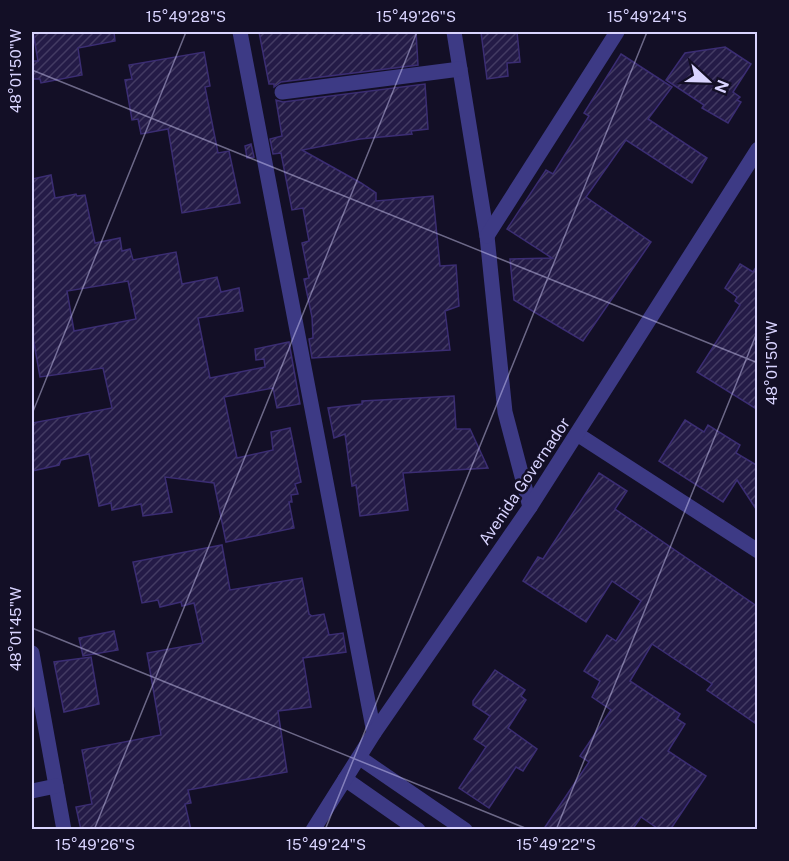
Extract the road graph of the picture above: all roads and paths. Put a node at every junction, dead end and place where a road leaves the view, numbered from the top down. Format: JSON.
{"nodes":[{"id":1,"x":240,"y":32,"type":"edge"},
{"id":2,"x":454,"y":32,"type":"edge"},
{"id":3,"x":617,"y":32,"type":"edge"},
{"id":4,"x":460,"y":69,"type":"junction"},
{"id":5,"x":282,"y":92,"type":"dead end"},
{"id":6,"x":758,"y":149,"type":"edge"},
{"id":7,"x":487,"y":236,"type":"junction"},
{"id":8,"x":577,"y":434,"type":"junction"},
{"id":9,"x":530,"y":507,"type":"junction"},
{"id":10,"x":758,"y":551,"type":"edge"},
{"id":11,"x":32,"y":653,"type":"edge"},
{"id":12,"x":374,"y":733,"type":"junction"},
{"id":13,"x":360,"y":758,"type":"junction"},
{"id":14,"x":345,"y":779,"type":"junction"},
{"id":15,"x":56,"y":786,"type":"junction"},
{"id":16,"x":32,"y":791,"type":"edge"},
{"id":17,"x":64,"y":830,"type":"edge"},
{"id":18,"x":313,"y":830,"type":"edge"},
{"id":19,"x":418,"y":830,"type":"edge"},
{"id":20,"x":465,"y":830,"type":"edge"}],
"edges":[{"from":1,"to":12,"type":"street"},
{"from":2,"to":4,"type":"street"},
{"from":3,"to":7,"type":"street"},
{"from":4,"to":5,"type":"street"},
{"from":4,"to":7,"type":"street"},
{"from":6,"to":8,"type":"street","name":"Avenida Governador"},
{"from":7,"to":9,"type":"street"},
{"from":8,"to":9,"type":"street","name":"Avenida Governador"},
{"from":8,"to":10,"type":"street"},
{"from":9,"to":12,"type":"street","name":"Avenida Governador"},
{"from":11,"to":15,"type":"street"},
{"from":12,"to":13,"type":"street","name":"Avenida Governador"},
{"from":13,"to":14,"type":"street","name":"Avenida Governador"},
{"from":13,"to":20,"type":"street"},
{"from":14,"to":18,"type":"street","name":"Avenida Governador"},
{"from":14,"to":19,"type":"street"},
{"from":15,"to":16,"type":"street"},
{"from":15,"to":17,"type":"street"}]}
